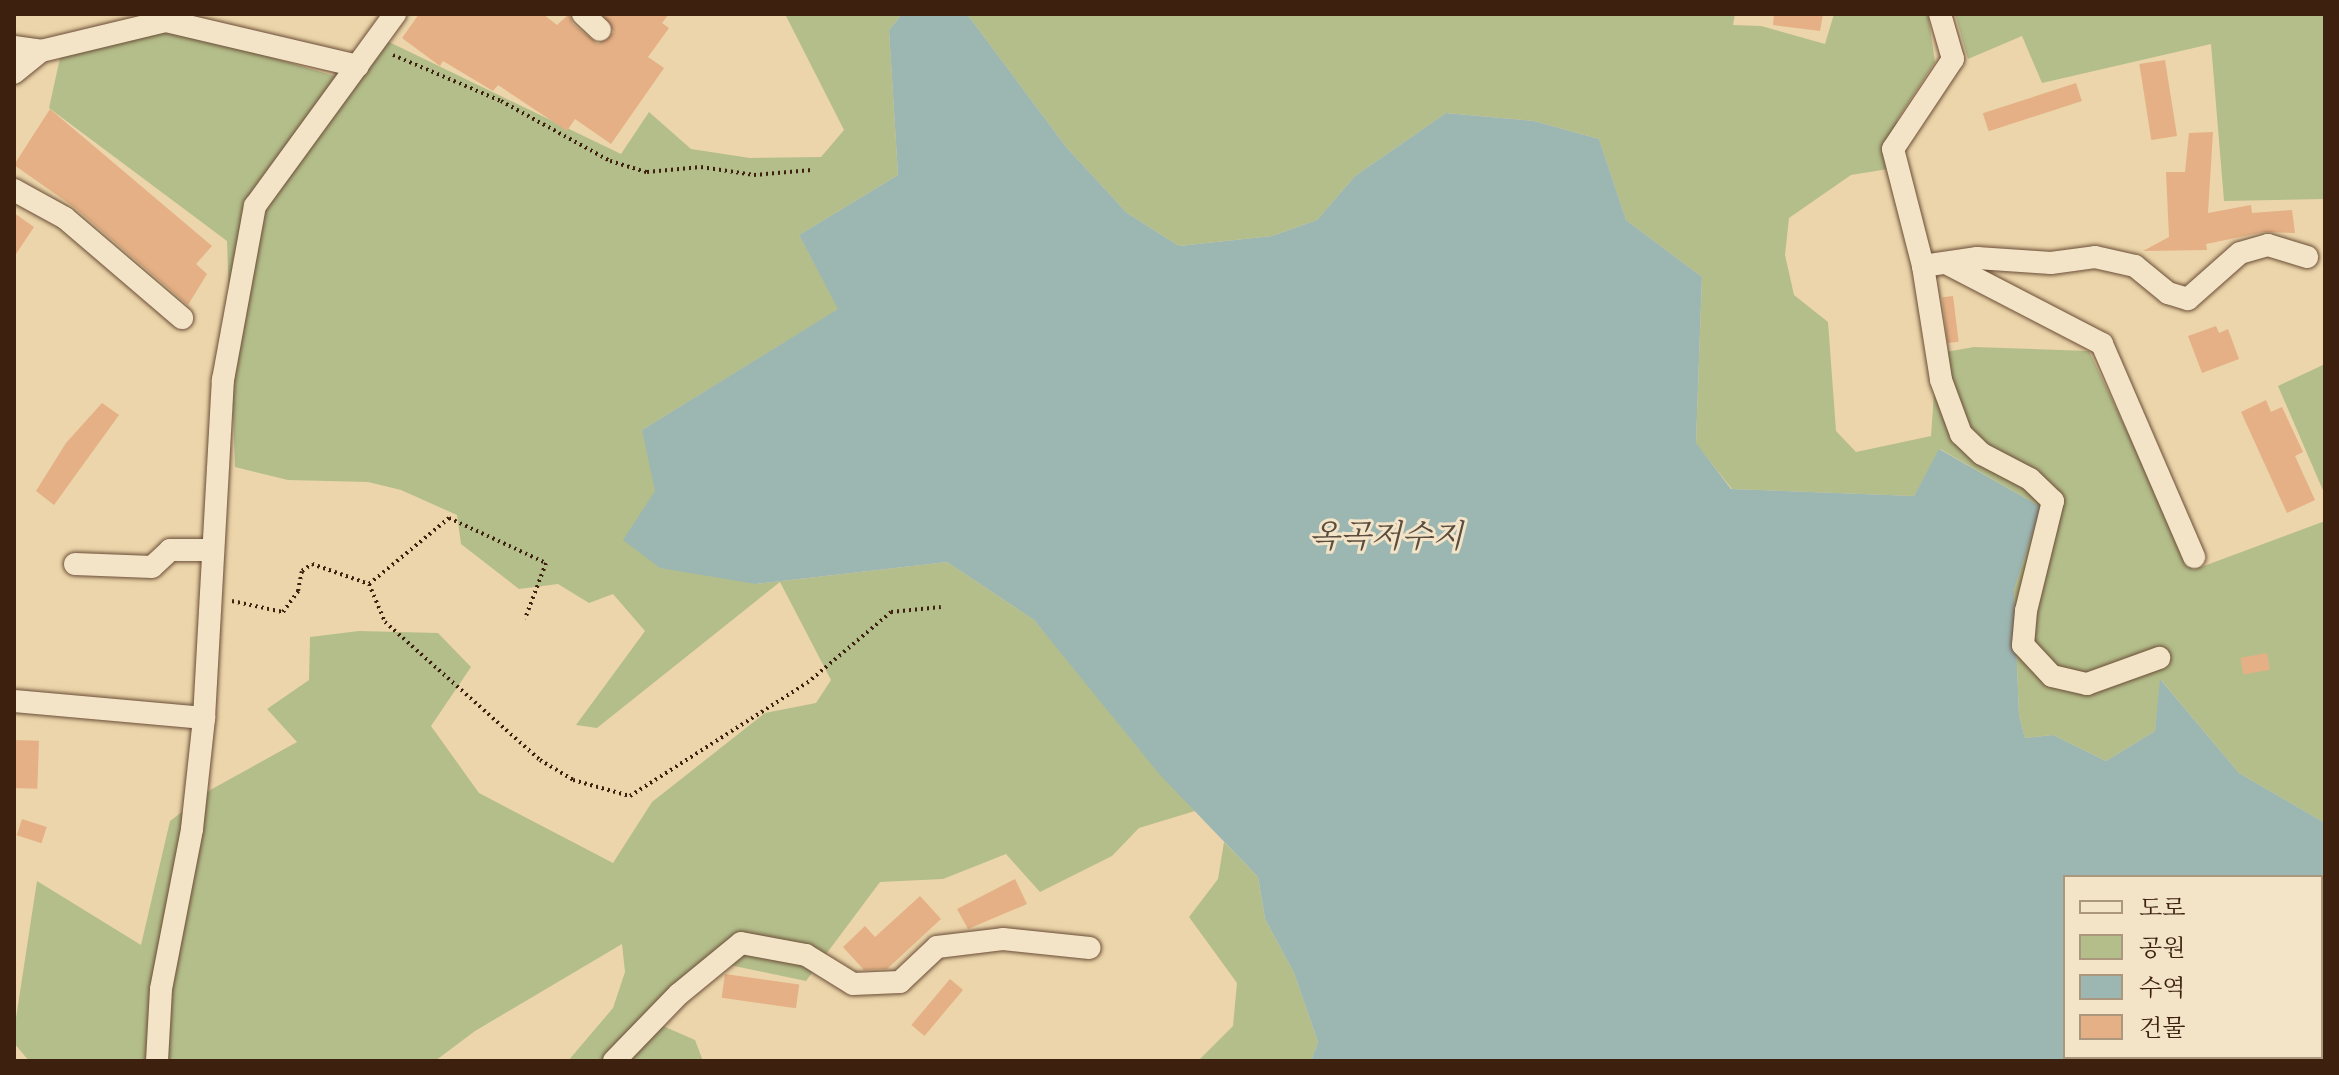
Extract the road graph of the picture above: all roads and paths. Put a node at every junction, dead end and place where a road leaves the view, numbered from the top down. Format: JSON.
{"nodes":[{"id":1,"x":395,"y":14,"type":"edge"},
{"id":2,"x":583,"y":14,"type":"edge"},
{"id":3,"x":1940,"y":14,"type":"edge"},
{"id":4,"x":600,"y":30,"type":"dead end"},
{"id":5,"x":372,"y":46,"type":"junction"},
{"id":6,"x":14,"y":47,"type":"edge"},
{"id":7,"x":41,"y":51,"type":"junction"},
{"id":8,"x":358,"y":66,"type":"junction"},
{"id":9,"x":14,"y":73,"type":"edge"},
{"id":10,"x":812,"y":170,"type":"dead end"},
{"id":11,"x":14,"y":190,"type":"edge"},
{"id":12,"x":2307,"y":257,"type":"dead end"},
{"id":13,"x":1946,"y":263,"type":"junction"},
{"id":14,"x":1923,"y":266,"type":"junction"},
{"id":15,"x":182,"y":318,"type":"dead end"},
{"id":16,"x":213,"y":550,"type":"junction"},
{"id":17,"x":2194,"y":557,"type":"dead end"},
{"id":18,"x":75,"y":564,"type":"dead end"},
{"id":19,"x":369,"y":584,"type":"junction"},
{"id":20,"x":211,"y":595,"type":"junction"},
{"id":21,"x":941,"y":607,"type":"dead end"},
{"id":22,"x":525,"y":619,"type":"dead end"},
{"id":23,"x":2159,"y":658,"type":"dead end"},
{"id":24,"x":14,"y":701,"type":"edge"},
{"id":25,"x":204,"y":718,"type":"junction"},
{"id":26,"x":1090,"y":948,"type":"dead end"},
{"id":27,"x":157,"y":1061,"type":"edge"},
{"id":28,"x":614,"y":1061,"type":"edge"}],
"edges":[{"from":1,"to":5,"type":"street"},
{"from":2,"to":4,"type":"street"},
{"from":3,"to":14,"type":"street"},
{"from":5,"to":8,"type":"street"},
{"from":5,"to":10,"type":"path"},
{"from":6,"to":7,"type":"street"},
{"from":7,"to":8,"type":"street"},
{"from":7,"to":9,"type":"street"},
{"from":8,"to":16,"type":"street"},
{"from":11,"to":15,"type":"street"},
{"from":12,"to":13,"type":"street"},
{"from":13,"to":14,"type":"street"},
{"from":13,"to":17,"type":"street"},
{"from":14,"to":23,"type":"street"},
{"from":16,"to":18,"type":"street"},
{"from":16,"to":20,"type":"street"},
{"from":19,"to":20,"type":"path"},
{"from":19,"to":21,"type":"path"},
{"from":19,"to":22,"type":"path"},
{"from":20,"to":25,"type":"street"},
{"from":24,"to":25,"type":"street"},
{"from":25,"to":27,"type":"street"},
{"from":26,"to":28,"type":"street"}]}
